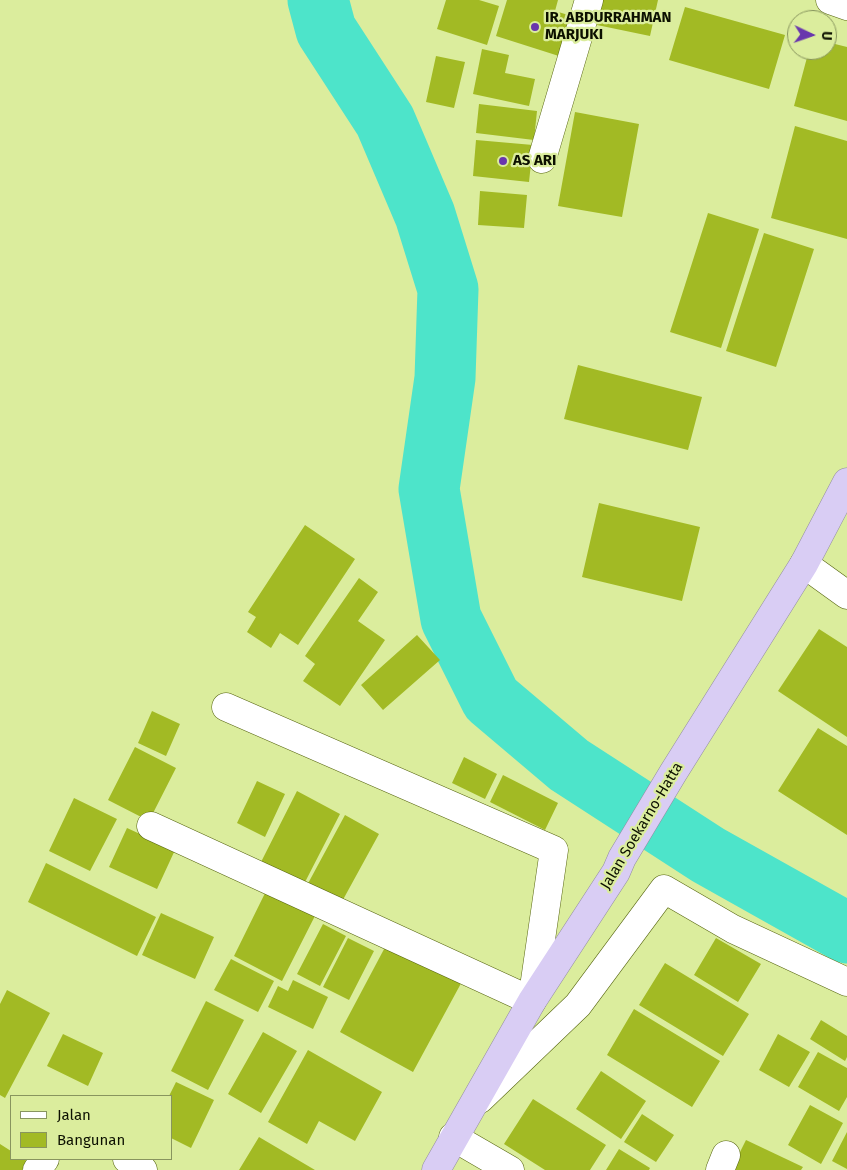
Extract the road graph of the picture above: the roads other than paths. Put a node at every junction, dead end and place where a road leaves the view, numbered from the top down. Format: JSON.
{"nodes":[{"id":1,"x":590,"y":0,"type":"edge"},
{"id":2,"x":830,"y":0,"type":"edge"},
{"id":3,"x":847,"y":6,"type":"edge"},
{"id":4,"x":542,"y":159,"type":"dead end"},
{"id":5,"x":847,"y":482,"type":"edge"},
{"id":6,"x":804,"y":564,"type":"junction"},
{"id":7,"x":847,"y":596,"type":"edge"},
{"id":8,"x":226,"y":707,"type":"dead end"},
{"id":9,"x":151,"y":826,"type":"dead end"},
{"id":10,"x":847,"y":982,"type":"edge"},
{"id":11,"x":532,"y":1001,"type":"junction"},
{"id":12,"x":472,"y":1106,"type":"junction"},
{"id":13,"x":454,"y":1137,"type":"junction"},
{"id":14,"x":128,"y":1160,"type":"edge"},
{"id":15,"x":143,"y":1170,"type":"edge"},
{"id":16,"x":436,"y":1170,"type":"edge"},
{"id":17,"x":510,"y":1170,"type":"edge"}],
"edges":[{"from":1,"to":4,"type":"street"},
{"from":2,"to":3,"type":"street"},
{"from":5,"to":6,"type":"highway","name":"Jalan Soekarno-Hatta"},
{"from":6,"to":7,"type":"street"},
{"from":6,"to":11,"type":"highway","name":"Jalan Soekarno-Hatta"},
{"from":8,"to":11,"type":"street"},
{"from":9,"to":11,"type":"street"},
{"from":10,"to":12,"type":"street"},
{"from":11,"to":12,"type":"highway","name":"Jalan Soekarno-Hatta"},
{"from":12,"to":13,"type":"highway","name":"Jalan Soekarno-Hatta"},
{"from":13,"to":16,"type":"highway","name":"Jalan Soekarno-Hatta"},
{"from":13,"to":17,"type":"street"},
{"from":14,"to":15,"type":"street"}]}
